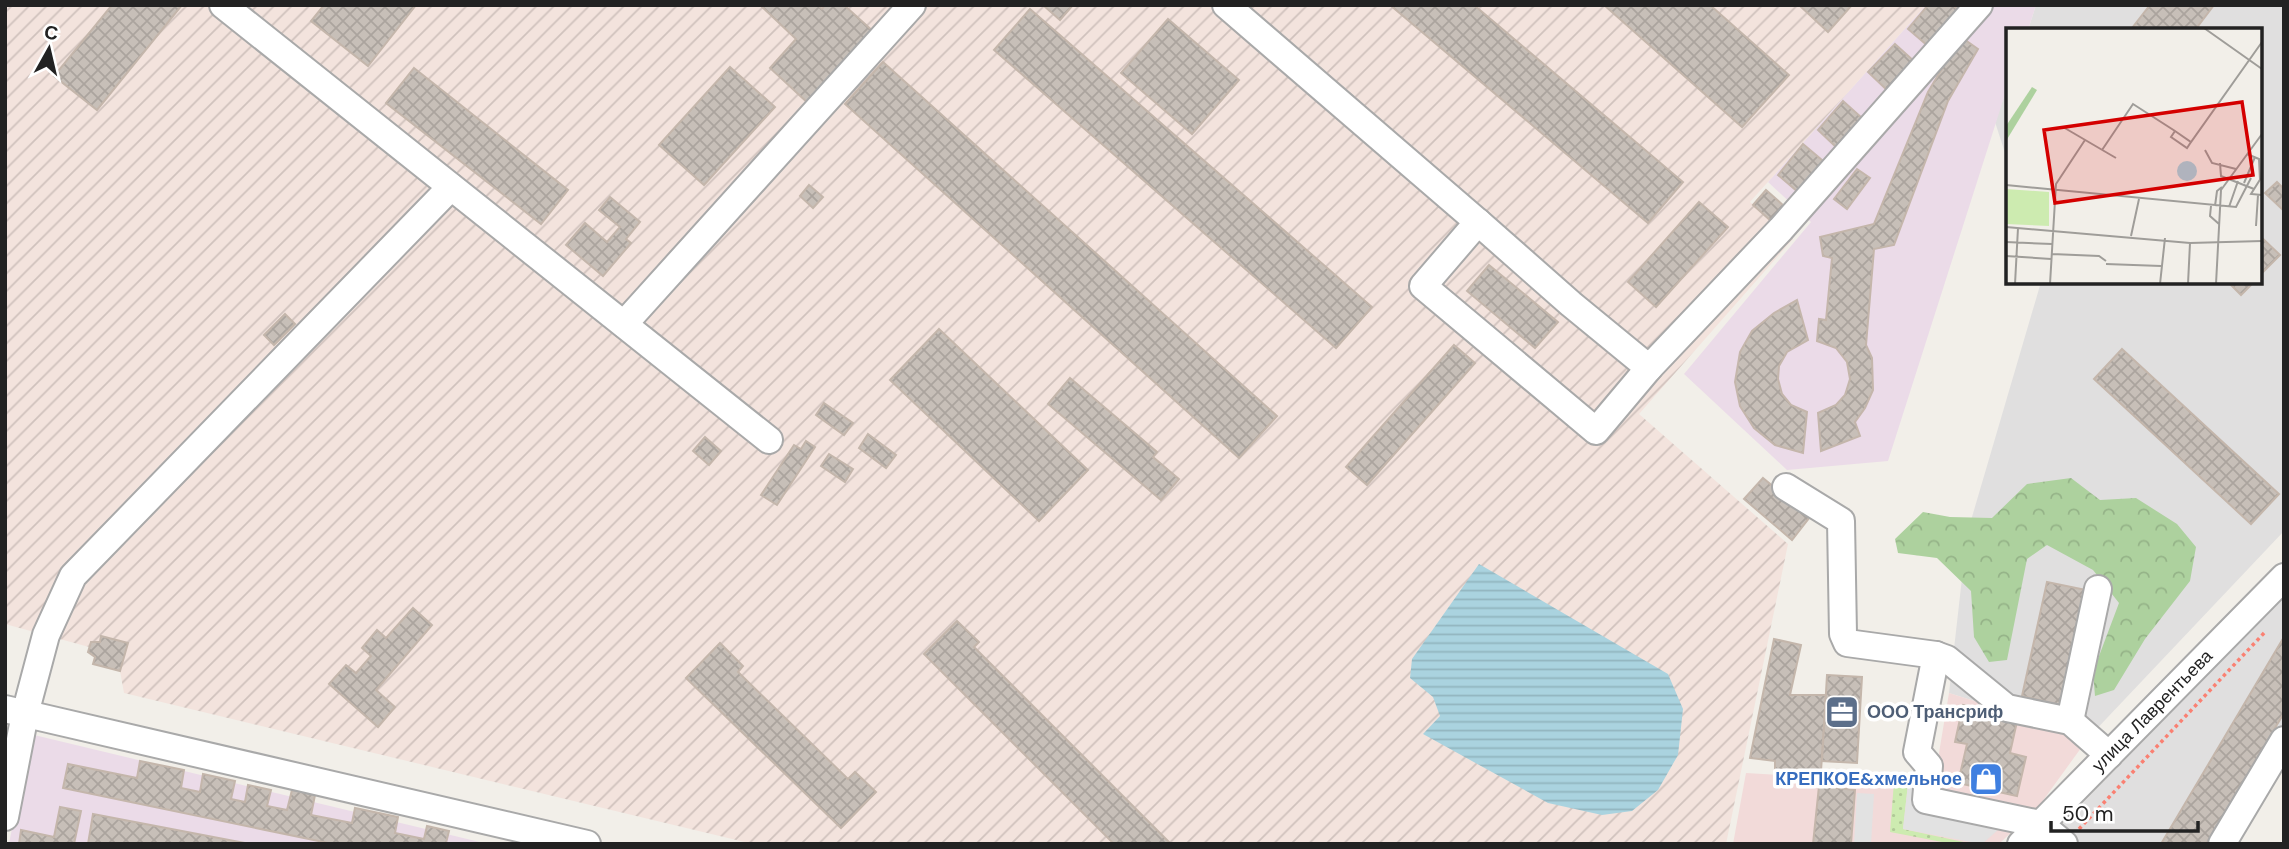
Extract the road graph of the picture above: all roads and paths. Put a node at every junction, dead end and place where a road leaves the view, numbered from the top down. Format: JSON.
{"nodes":[{"id":1,"x":223,"y":5,"type":"edge"},
{"id":2,"x":912,"y":5,"type":"edge"},
{"id":3,"x":1226,"y":5,"type":"edge"},
{"id":4,"x":1979,"y":5,"type":"edge"},
{"id":5,"x":451,"y":187,"type":"junction"},
{"id":6,"x":1478,"y":222,"type":"junction"},
{"id":7,"x":624,"y":324,"type":"junction"},
{"id":8,"x":1649,"y":368,"type":"junction"},
{"id":9,"x":769,"y":440,"type":"dead end"},
{"id":10,"x":1786,"y":487,"type":"dead end"},
{"id":11,"x":2284,"y":577,"type":"edge"},
{"id":12,"x":2098,"y":589,"type":"dead end"},
{"id":13,"x":2273,"y":605,"type":"edge"},
{"id":14,"x":1936,"y":654,"type":"junction"},
{"id":15,"x":15,"y":711,"type":"edge"},
{"id":16,"x":2070,"y":721,"type":"junction"},
{"id":17,"x":2284,"y":740,"type":"edge"},
{"id":18,"x":2109,"y":755,"type":"junction"},
{"id":19,"x":5,"y":817,"type":"edge"},
{"id":20,"x":2040,"y":824,"type":"junction"},
{"id":21,"x":2069,"y":839,"type":"edge"},
{"id":22,"x":587,"y":844,"type":"edge"},
{"id":23,"x":2021,"y":844,"type":"edge"},
{"id":24,"x":2222,"y":844,"type":"edge"}],
"edges":[{"from":1,"to":5,"type":"street"},
{"from":2,"to":7,"type":"street"},
{"from":3,"to":6,"type":"street"},
{"from":4,"to":8,"type":"street"},
{"from":5,"to":7,"type":"street"},
{"from":5,"to":15,"type":"street"},
{"from":6,"to":8,"type":"street"},
{"from":6,"to":8,"type":"street"},
{"from":7,"to":9,"type":"street"},
{"from":10,"to":14,"type":"street"},
{"from":11,"to":13,"type":"street","name":"улица Лаврентьева"},
{"from":12,"to":16,"type":"street"},
{"from":13,"to":18,"type":"street","name":"улица Лаврентьева"},
{"from":13,"to":21,"type":"path"},
{"from":14,"to":16,"type":"street"},
{"from":14,"to":20,"type":"street"},
{"from":15,"to":19,"type":"street"},
{"from":15,"to":22,"type":"street"},
{"from":16,"to":18,"type":"street"},
{"from":17,"to":24,"type":"street"},
{"from":18,"to":20,"type":"street","name":"улица Лаврентьева"},
{"from":20,"to":21,"type":"street"},
{"from":20,"to":23,"type":"street","name":"улица Лаврентьева"}]}
